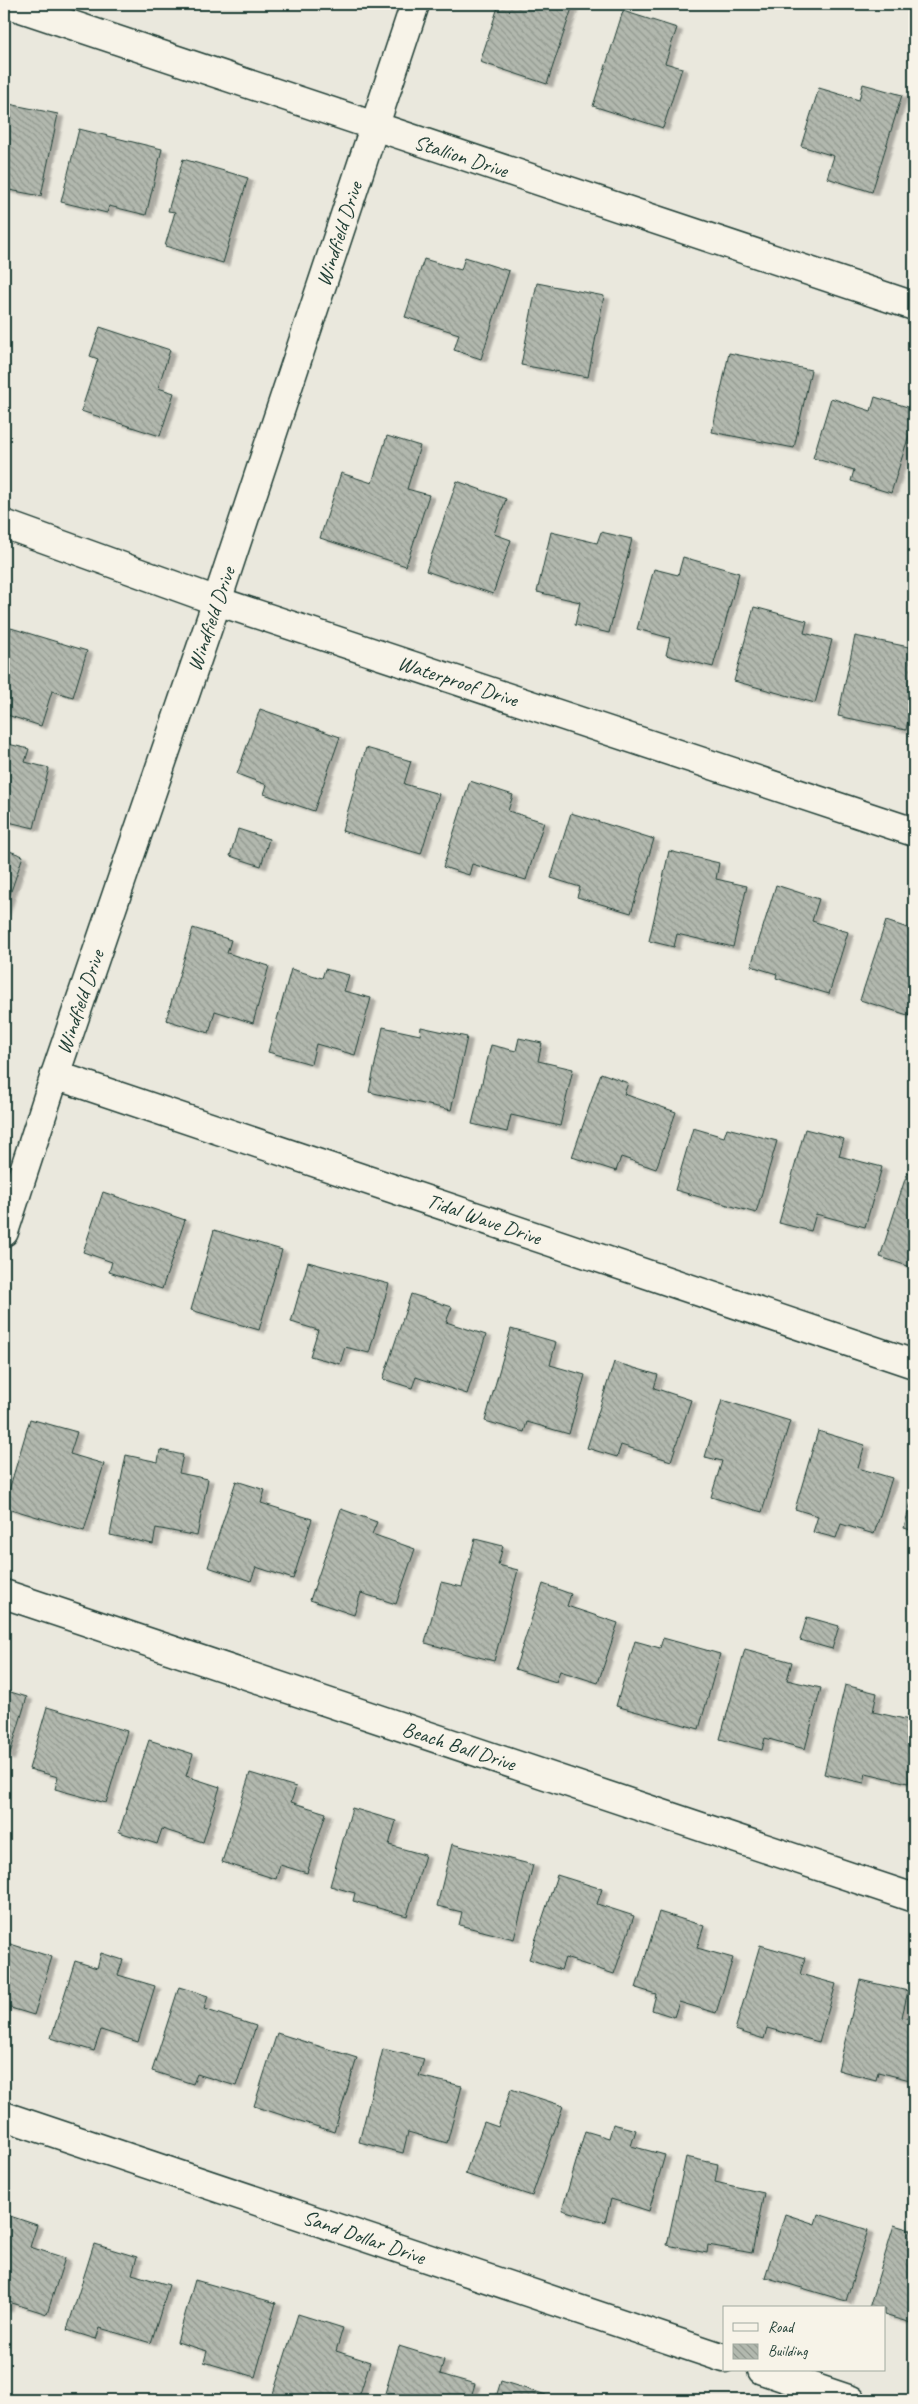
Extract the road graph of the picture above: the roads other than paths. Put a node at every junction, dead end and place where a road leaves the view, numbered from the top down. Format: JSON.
{"nodes":[{"id":1,"x":9,"y":4,"type":"edge"},
{"id":2,"x":415,"y":4,"type":"edge"},
{"id":3,"x":375,"y":128,"type":"junction"},
{"id":4,"x":914,"y":306,"type":"edge"},
{"id":5,"x":4,"y":524,"type":"edge"},
{"id":6,"x":217,"y":601,"type":"junction"},
{"id":7,"x":914,"y":832,"type":"edge"},
{"id":8,"x":55,"y":1076,"type":"junction"},
{"id":9,"x":4,"y":1232,"type":"edge"},
{"id":10,"x":914,"y":1364,"type":"edge"},
{"id":11,"x":4,"y":1594,"type":"edge"},
{"id":12,"x":914,"y":1898,"type":"edge"},
{"id":13,"x":4,"y":2116,"type":"edge"},
{"id":14,"x":723,"y":2358,"type":"edge"},
{"id":15,"x":768,"y":2372,"type":"edge"},
{"id":16,"x":851,"y":2400,"type":"edge"}],
"edges":[{"from":1,"to":3,"type":"street","name":"Stallion Drive"},
{"from":2,"to":3,"type":"street","name":"Windfield Drive"},
{"from":3,"to":4,"type":"street","name":"Stallion Drive"},
{"from":3,"to":6,"type":"street","name":"Windfield Drive"},
{"from":5,"to":6,"type":"street","name":"Waterproof Drive"},
{"from":6,"to":7,"type":"street","name":"Waterproof Drive"},
{"from":6,"to":8,"type":"street","name":"Windfield Drive"},
{"from":8,"to":9,"type":"street","name":"Windfield Drive"},
{"from":8,"to":10,"type":"street","name":"Tidal Wave Drive"},
{"from":11,"to":12,"type":"street","name":"Beach Ball Drive"},
{"from":13,"to":14,"type":"street","name":"Sand Dollar Drive"},
{"from":15,"to":16,"type":"street"}]}
